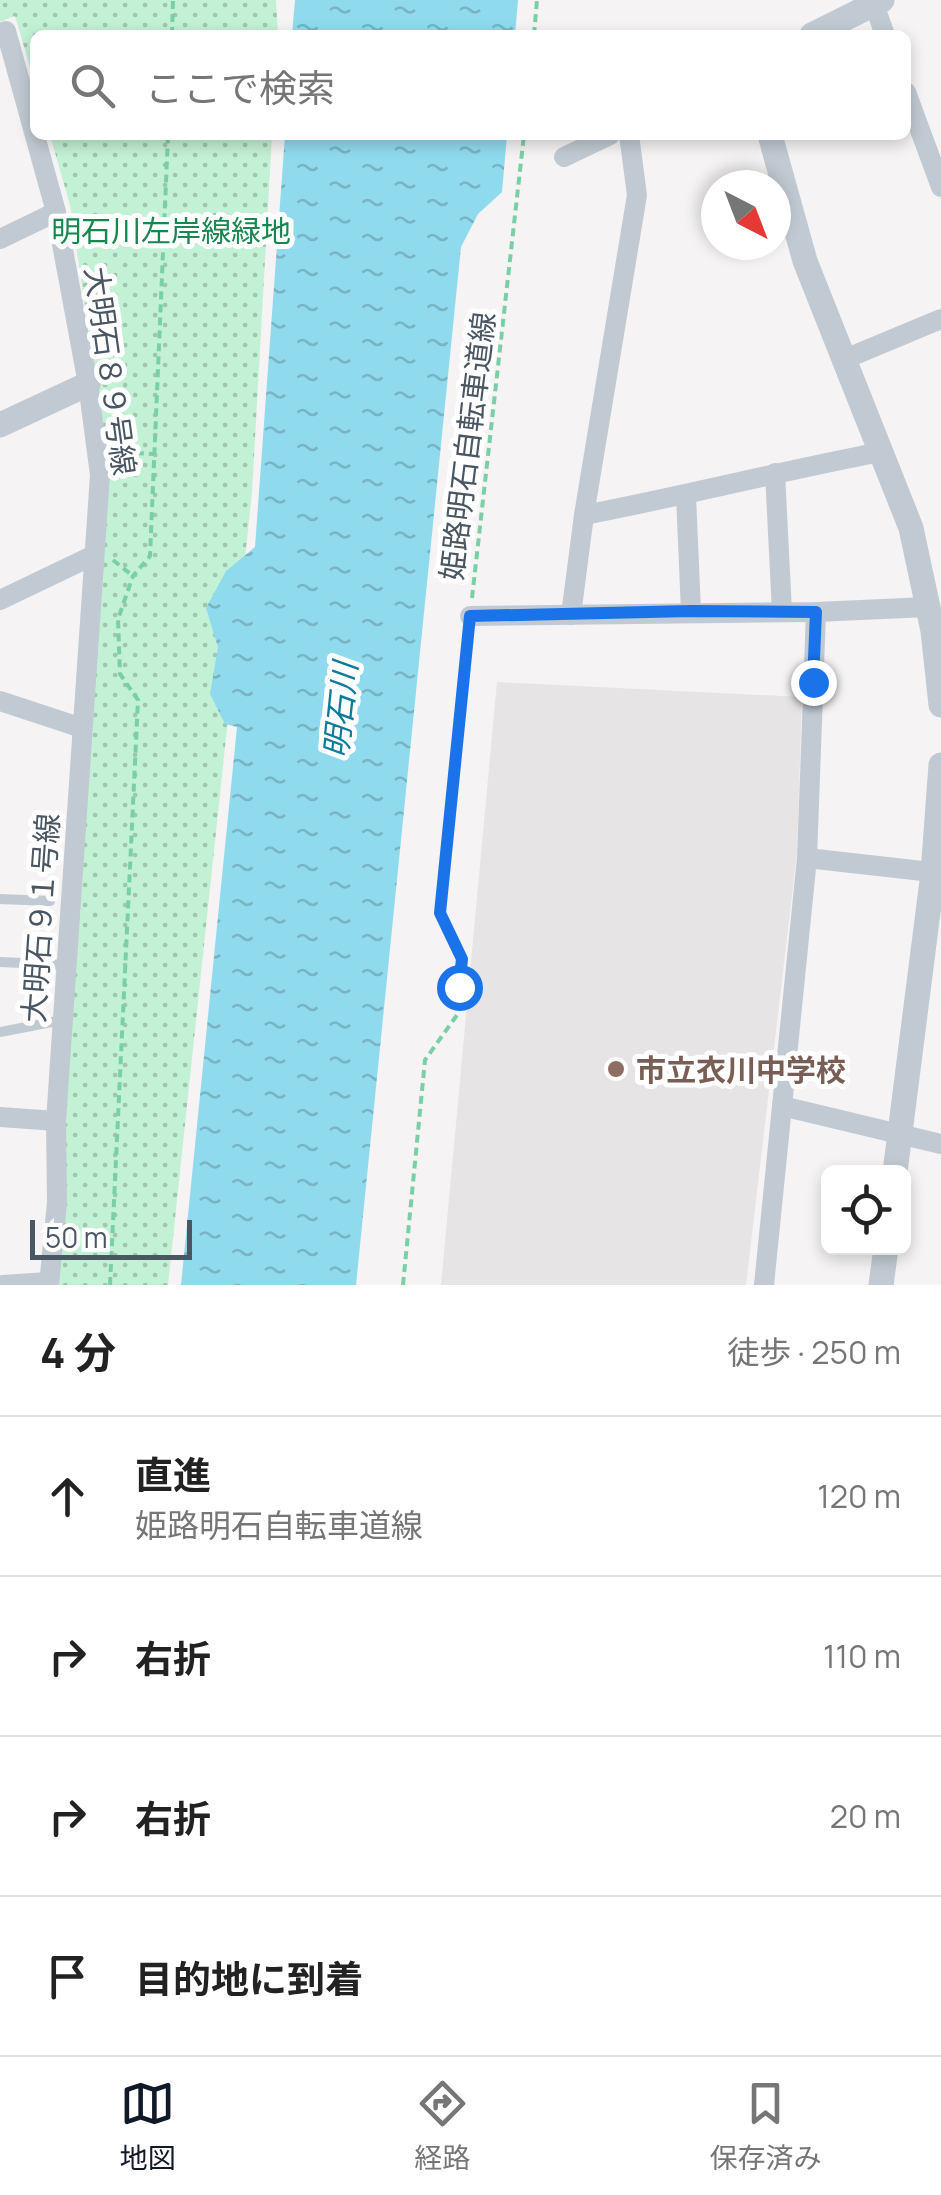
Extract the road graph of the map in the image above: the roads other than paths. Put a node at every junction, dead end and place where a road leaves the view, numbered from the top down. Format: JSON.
{"nodes":[{"id":1,"x":878,"y":2,"type":"edge"},
{"id":2,"x":822,"y":30,"type":"edge"},
{"id":3,"x":884,"y":30,"type":"edge"},
{"id":4,"x":0,"y":34,"type":"edge"},
{"id":5,"x":911,"y":106,"type":"edge"},
{"id":6,"x":30,"y":118,"type":"edge"},
{"id":7,"x":36,"y":140,"type":"edge"},
{"id":8,"x":600,"y":140,"type":"edge"},
{"id":9,"x":630,"y":140,"type":"edge"},
{"id":10,"x":771,"y":140,"type":"edge"},
{"id":11,"x":564,"y":157,"type":"dead end"},
{"id":12,"x":941,"y":187,"type":"edge"},
{"id":13,"x":56,"y":212,"type":"junction"},
{"id":14,"x":0,"y":239,"type":"edge"},
{"id":15,"x":941,"y":320,"type":"edge"},
{"id":16,"x":845,"y":359,"type":"junction"},
{"id":17,"x":88,"y":384,"type":"junction"},
{"id":18,"x":0,"y":425,"type":"edge"},
{"id":19,"x":881,"y":452,"type":"junction"},
{"id":20,"x":775,"y":473,"type":"junction"},
{"id":21,"x":686,"y":496,"type":"junction"},
{"id":22,"x":584,"y":515,"type":"junction"},
{"id":23,"x":94,"y":554,"type":"junction"},
{"id":24,"x":0,"y":600,"type":"edge"},
{"id":25,"x":691,"y":611,"type":"junction"},
{"id":26,"x":782,"y":612,"type":"junction"},
{"id":27,"x":816,"y":612,"type":"junction"},
{"id":28,"x":571,"y":615,"type":"junction"},
{"id":29,"x":470,"y":616,"type":"road end"},
{"id":30,"x":934,"y":622,"type":"edge"},
{"id":31,"x":0,"y":701,"type":"edge"},
{"id":32,"x":941,"y":706,"type":"edge"},
{"id":33,"x":82,"y":728,"type":"junction"},
{"id":34,"x":941,"y":766,"type":"edge"},
{"id":35,"x":807,"y":858,"type":"junction"},
{"id":36,"x":937,"y":873,"type":"edge"},
{"id":37,"x":0,"y":899,"type":"edge"},
{"id":38,"x":50,"y":901,"type":"dead end"},
{"id":39,"x":0,"y":962,"type":"edge"},
{"id":40,"x":66,"y":965,"type":"junction"},
{"id":41,"x":63,"y":1020,"type":"junction"},
{"id":42,"x":0,"y":1032,"type":"edge"},
{"id":43,"x":782,"y":1106,"type":"junction"},
{"id":44,"x":0,"y":1118,"type":"edge"},
{"id":45,"x":56,"y":1121,"type":"junction"},
{"id":46,"x":900,"y":1134,"type":"junction"},
{"id":47,"x":941,"y":1144,"type":"edge"},
{"id":48,"x":897,"y":1165,"type":"edge"},
{"id":49,"x":885,"y":1255,"type":"edge"},
{"id":50,"x":49,"y":1284,"type":"edge"},
{"id":51,"x":4,"y":1285,"type":"edge"},
{"id":52,"x":764,"y":1285,"type":"edge"},
{"id":53,"x":881,"y":1285,"type":"edge"}],
"edges":[{"from":1,"to":2,"type":"street"},
{"from":1,"to":3,"type":"street"},
{"from":4,"to":6,"type":"street","name":"大明石８９号線"},
{"from":5,"to":12,"type":"street"},
{"from":7,"to":13,"type":"street","name":"大明石８９号線"},
{"from":8,"to":11,"type":"street"},
{"from":9,"to":22,"type":"street"},
{"from":10,"to":16,"type":"street"},
{"from":13,"to":14,"type":"street"},
{"from":13,"to":17,"type":"street","name":"大明石８９号線"},
{"from":15,"to":16,"type":"street"},
{"from":16,"to":19,"type":"street"},
{"from":17,"to":18,"type":"street"},
{"from":17,"to":23,"type":"street","name":"大明石８９号線"},
{"from":19,"to":20,"type":"street"},
{"from":19,"to":30,"type":"street"},
{"from":20,"to":21,"type":"street"},
{"from":20,"to":26,"type":"street"},
{"from":21,"to":22,"type":"street"},
{"from":21,"to":25,"type":"street"},
{"from":22,"to":28,"type":"street"},
{"from":23,"to":24,"type":"street"},
{"from":23,"to":33,"type":"street","name":"大明石９１号線"},
{"from":25,"to":26,"type":"street"},
{"from":25,"to":28,"type":"street"},
{"from":26,"to":27,"type":"street"},
{"from":27,"to":30,"type":"street"},
{"from":27,"to":35,"type":"street"},
{"from":28,"to":29,"type":"street"},
{"from":30,"to":32,"type":"street"},
{"from":31,"to":33,"type":"street"},
{"from":33,"to":40,"type":"street","name":"大明石９１号線"},
{"from":34,"to":36,"type":"street"},
{"from":35,"to":36,"type":"street"},
{"from":35,"to":43,"type":"street"},
{"from":36,"to":46,"type":"street"},
{"from":37,"to":38,"type":"lane"},
{"from":39,"to":40,"type":"lane"},
{"from":40,"to":41,"type":"street","name":"大明石９１号線"},
{"from":41,"to":42,"type":"lane"},
{"from":41,"to":45,"type":"street","name":"大明石９１号線"},
{"from":43,"to":46,"type":"street"},
{"from":43,"to":52,"type":"street"},
{"from":44,"to":45,"type":"street"},
{"from":45,"to":50,"type":"street","name":"大明石９１号線"},
{"from":46,"to":47,"type":"street"},
{"from":46,"to":48,"type":"street"},
{"from":49,"to":53,"type":"street"},
{"from":50,"to":51,"type":"street"}]}
